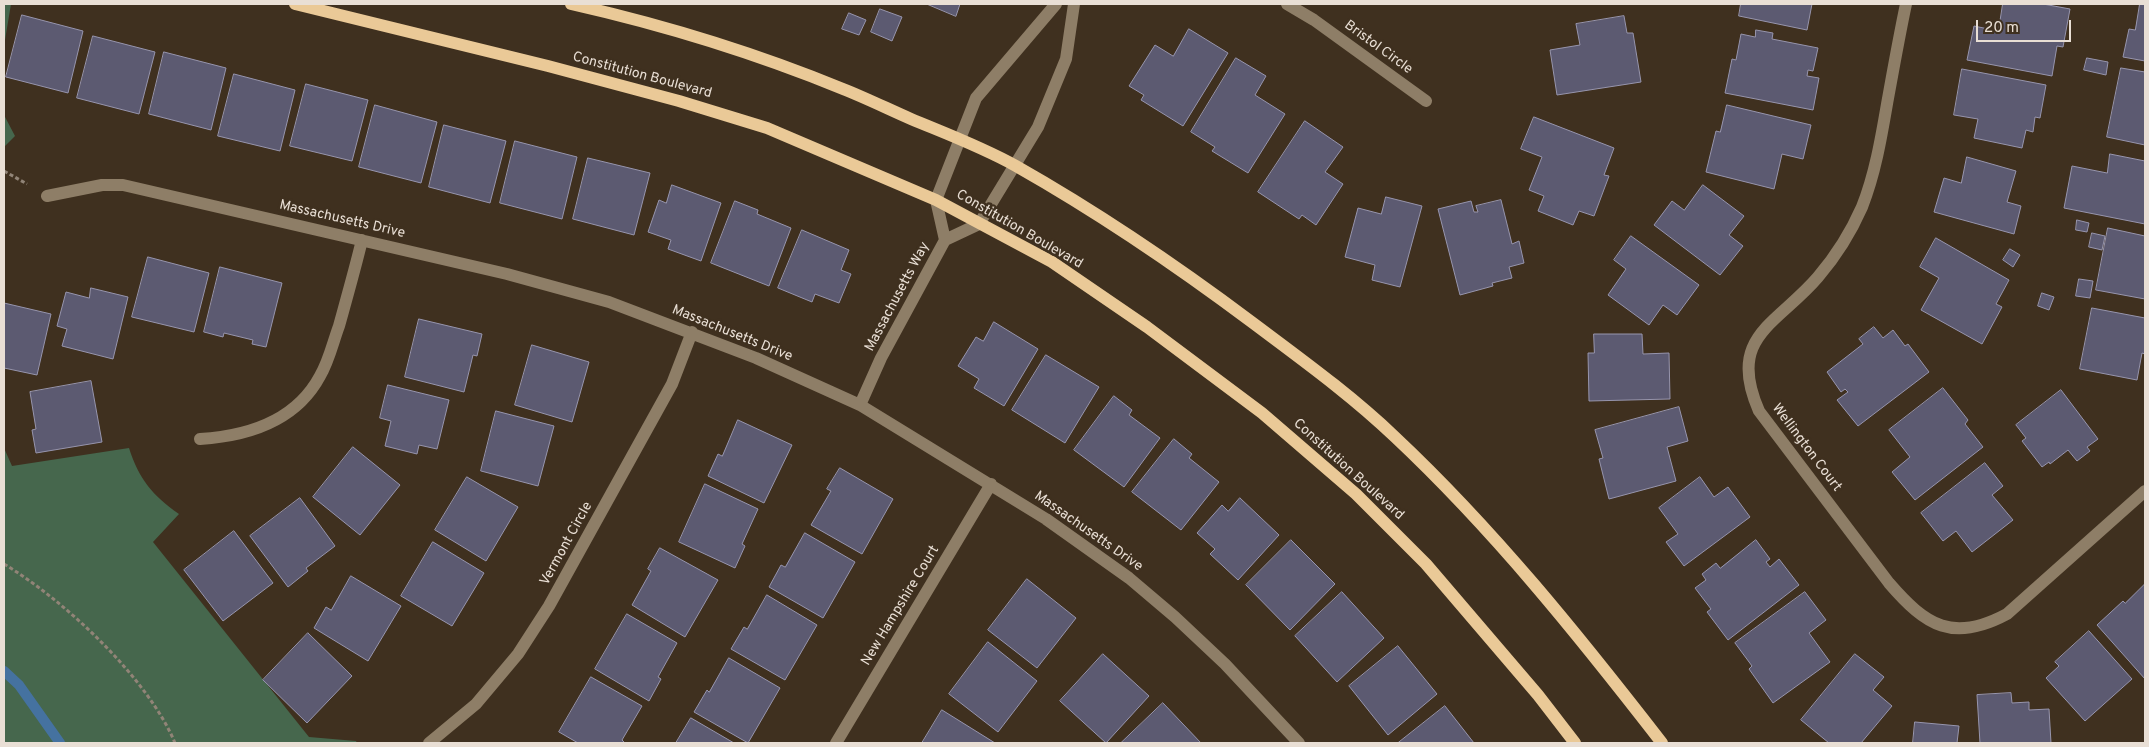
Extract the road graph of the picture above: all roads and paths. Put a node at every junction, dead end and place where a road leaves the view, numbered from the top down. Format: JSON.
{"nodes":[{"id":1,"x":295,"y":4,"type":"edge"},
{"id":2,"x":572,"y":4,"type":"edge"},
{"id":3,"x":1056,"y":4,"type":"edge"},
{"id":4,"x":1074,"y":4,"type":"edge"},
{"id":5,"x":1288,"y":4,"type":"edge"},
{"id":6,"x":1906,"y":4,"type":"edge"},
{"id":7,"x":1426,"y":101,"type":"dead end"},
{"id":8,"x":960,"y":138,"type":"junction"},
{"id":9,"x":1014,"y":166,"type":"junction"},
{"id":10,"x":48,"y":196,"type":"dead end"},
{"id":11,"x":936,"y":200,"type":"junction"},
{"id":12,"x":979,"y":224,"type":"junction"},
{"id":13,"x":362,"y":240,"type":"junction"},
{"id":14,"x":944,"y":240,"type":"junction"},
{"id":15,"x":692,"y":332,"type":"junction"},
{"id":16,"x":860,"y":405,"type":"junction"},
{"id":17,"x":200,"y":439,"type":"dead end"},
{"id":18,"x":991,"y":484,"type":"junction"},
{"id":19,"x":2145,"y":491,"type":"edge"},
{"id":20,"x":4,"y":564,"type":"edge"},
{"id":21,"x":175,"y":743,"type":"edge"},
{"id":22,"x":429,"y":743,"type":"edge"},
{"id":23,"x":836,"y":743,"type":"edge"},
{"id":24,"x":1299,"y":743,"type":"edge"},
{"id":25,"x":1575,"y":743,"type":"edge"},
{"id":26,"x":1662,"y":743,"type":"edge"}],
"edges":[{"from":1,"to":11,"type":"main road","name":"Constitution Boulevard"},
{"from":2,"to":8,"type":"main road"},
{"from":3,"to":8,"type":"street"},
{"from":4,"to":9,"type":"street"},
{"from":5,"to":7,"type":"street","name":"Bristol Circle"},
{"from":6,"to":19,"type":"street","name":"Wellington Court"},
{"from":8,"to":9,"type":"main road"},
{"from":8,"to":11,"type":"street"},
{"from":9,"to":12,"type":"street"},
{"from":9,"to":26,"type":"main road"},
{"from":10,"to":13,"type":"street","name":"Massachusetts Drive"},
{"from":11,"to":12,"type":"main road","name":"Constitution Boulevard"},
{"from":11,"to":14,"type":"street","name":"Massachusetts Way"},
{"from":12,"to":14,"type":"street"},
{"from":12,"to":25,"type":"main road","name":"Constitution Boulevard"},
{"from":13,"to":15,"type":"street","name":"Massachusetts Drive"},
{"from":13,"to":17,"type":"street"},
{"from":14,"to":16,"type":"street","name":"Massachusetts Way"},
{"from":15,"to":16,"type":"street","name":"Massachusetts Drive"},
{"from":15,"to":22,"type":"street","name":"Vermont Circle"},
{"from":16,"to":18,"type":"street","name":"Massachusetts Drive"},
{"from":18,"to":23,"type":"street","name":"New Hampshire Court"},
{"from":18,"to":24,"type":"street","name":"Massachusetts Drive"},
{"from":20,"to":21,"type":"path"}]}
